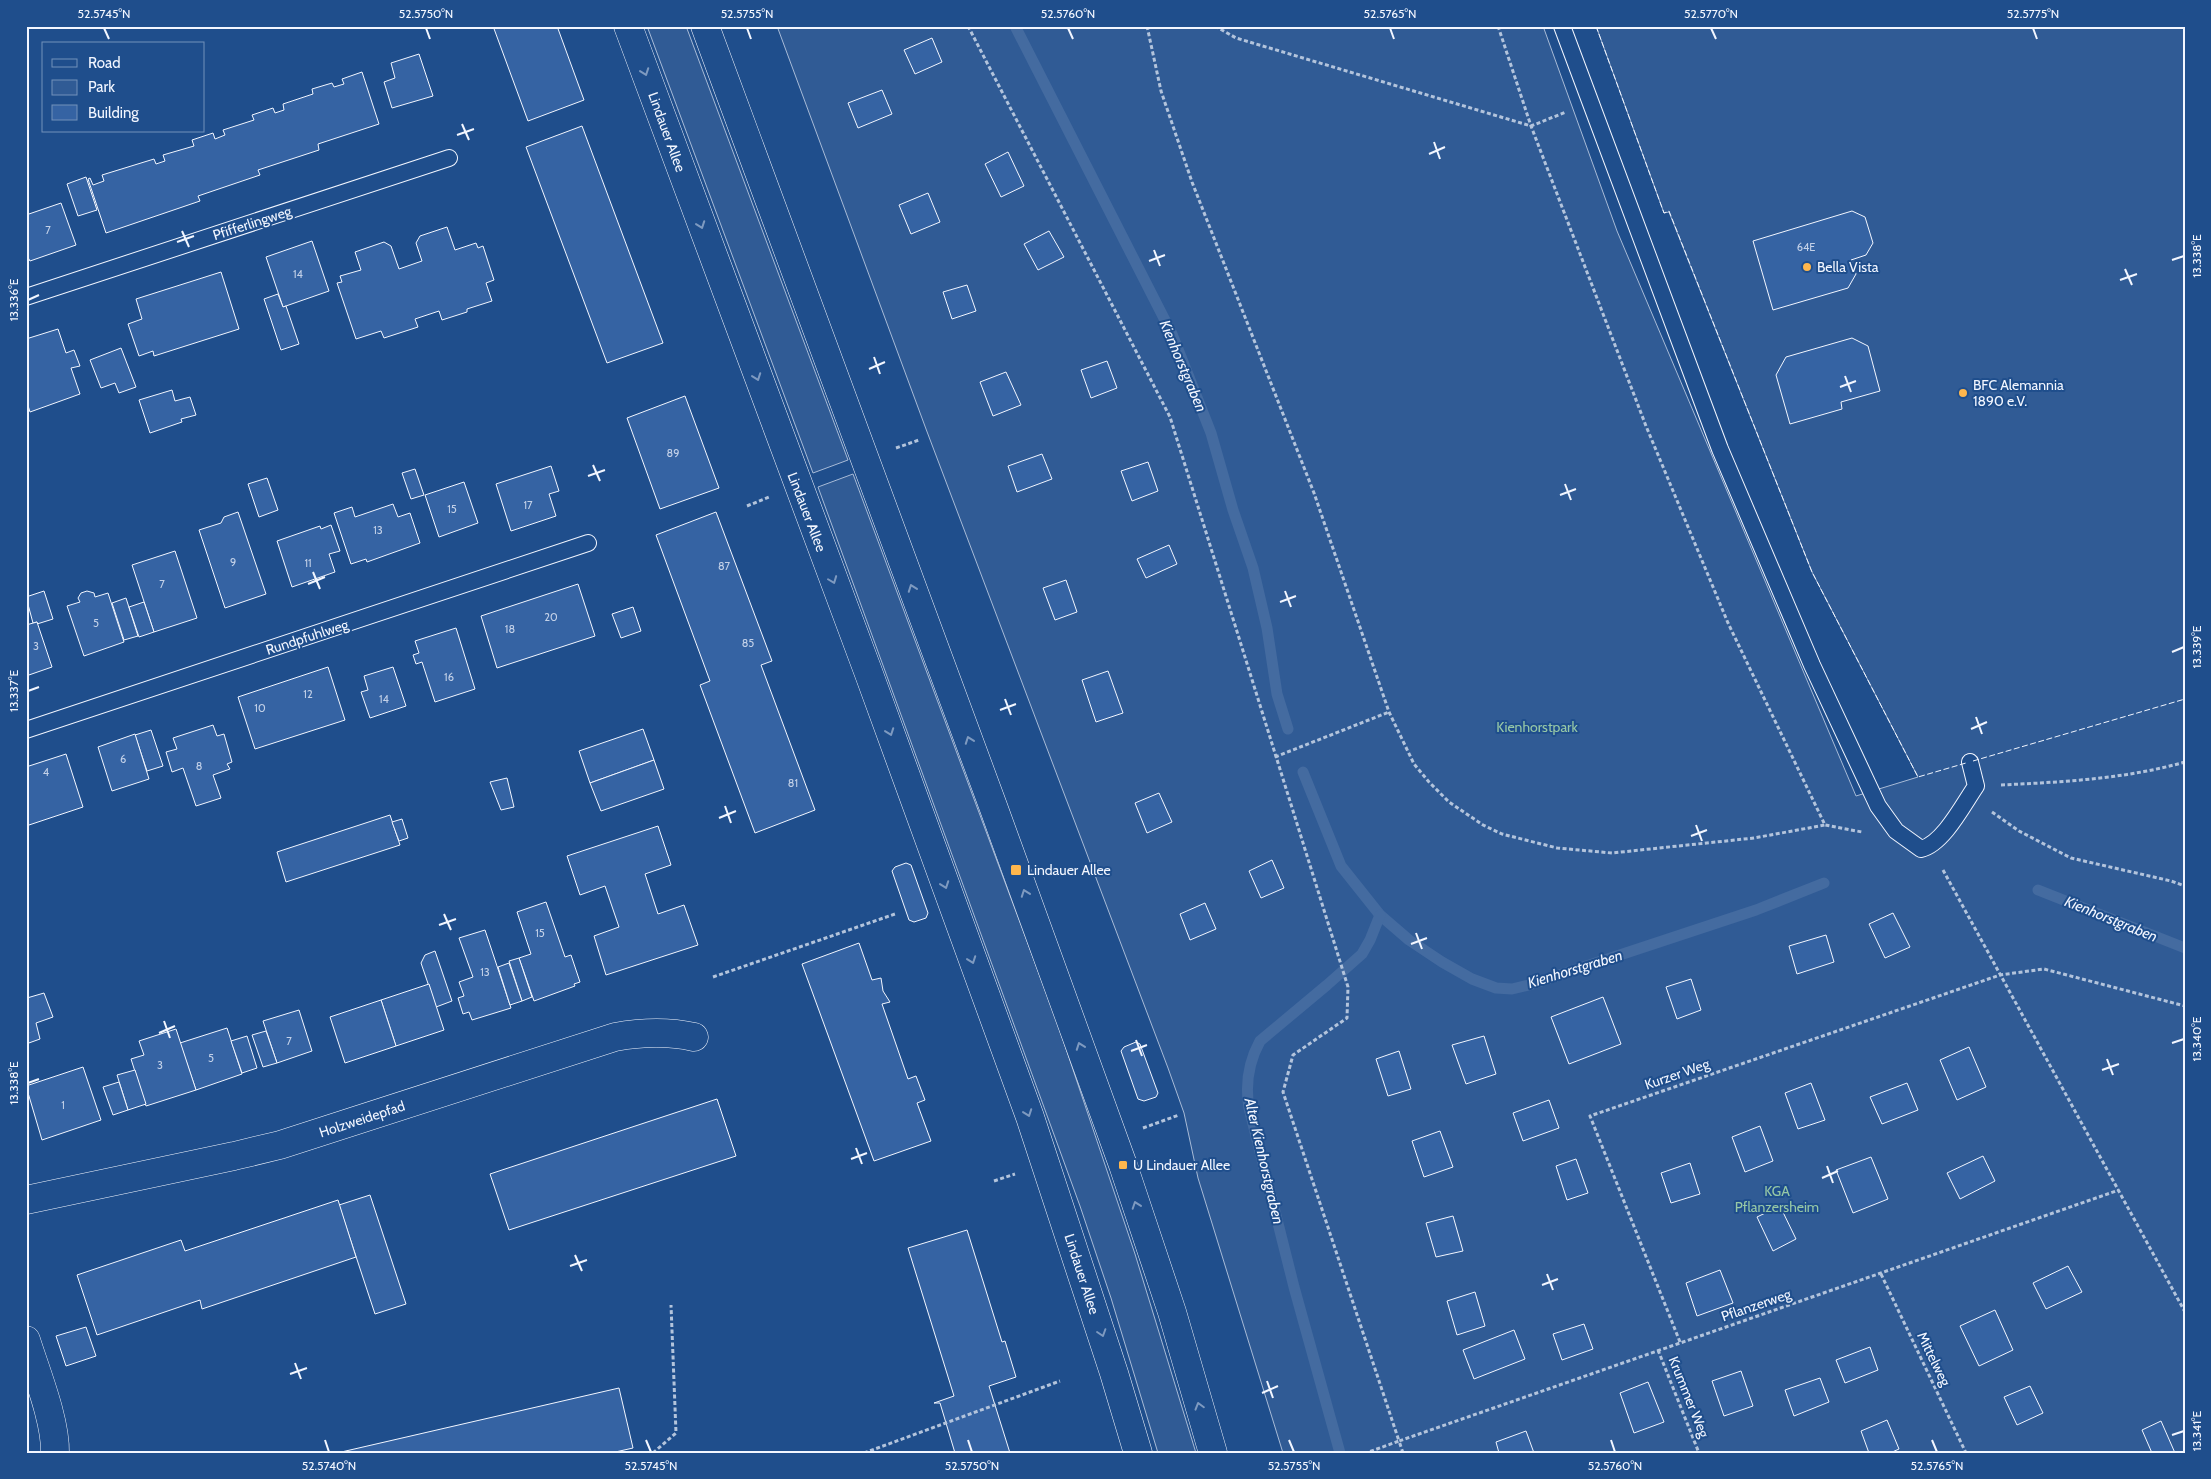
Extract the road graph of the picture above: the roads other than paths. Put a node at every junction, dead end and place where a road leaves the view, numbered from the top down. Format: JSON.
{"nodes":[{"id":1,"x":628,"y":26,"type":"edge"},
{"id":2,"x":705,"y":26,"type":"edge"},
{"id":3,"x":1562,"y":26,"type":"edge"},
{"id":4,"x":449,"y":158,"type":"dead end"},
{"id":5,"x":26,"y":297,"type":"edge"},
{"id":6,"x":588,"y":544,"type":"dead end"},
{"id":7,"x":26,"y":730,"type":"edge"},
{"id":8,"x":1970,"y":762,"type":"dead end"},
{"id":9,"x":694,"y":1037,"type":"dead end"},
{"id":10,"x":26,"y":1200,"type":"edge"},
{"id":11,"x":26,"y":1340,"type":"edge"},
{"id":12,"x":55,"y":1453,"type":"edge"},
{"id":13,"x":1138,"y":1453,"type":"edge"},
{"id":14,"x":1213,"y":1453,"type":"edge"}],
"edges":[{"from":1,"to":13,"type":"main road","name":"Lindauer Allee","one_way":true},
{"from":14,"to":2,"type":"main road","one_way":true},
{"from":3,"to":8,"type":"lane"},
{"from":4,"to":5,"type":"lane","name":"Pfifferlingweg"},
{"from":6,"to":7,"type":"lane","name":"Rundpfuhlweg"},
{"from":9,"to":10,"type":"main road","name":"Holzweidepfad"},
{"from":11,"to":12,"type":"main road"}]}
